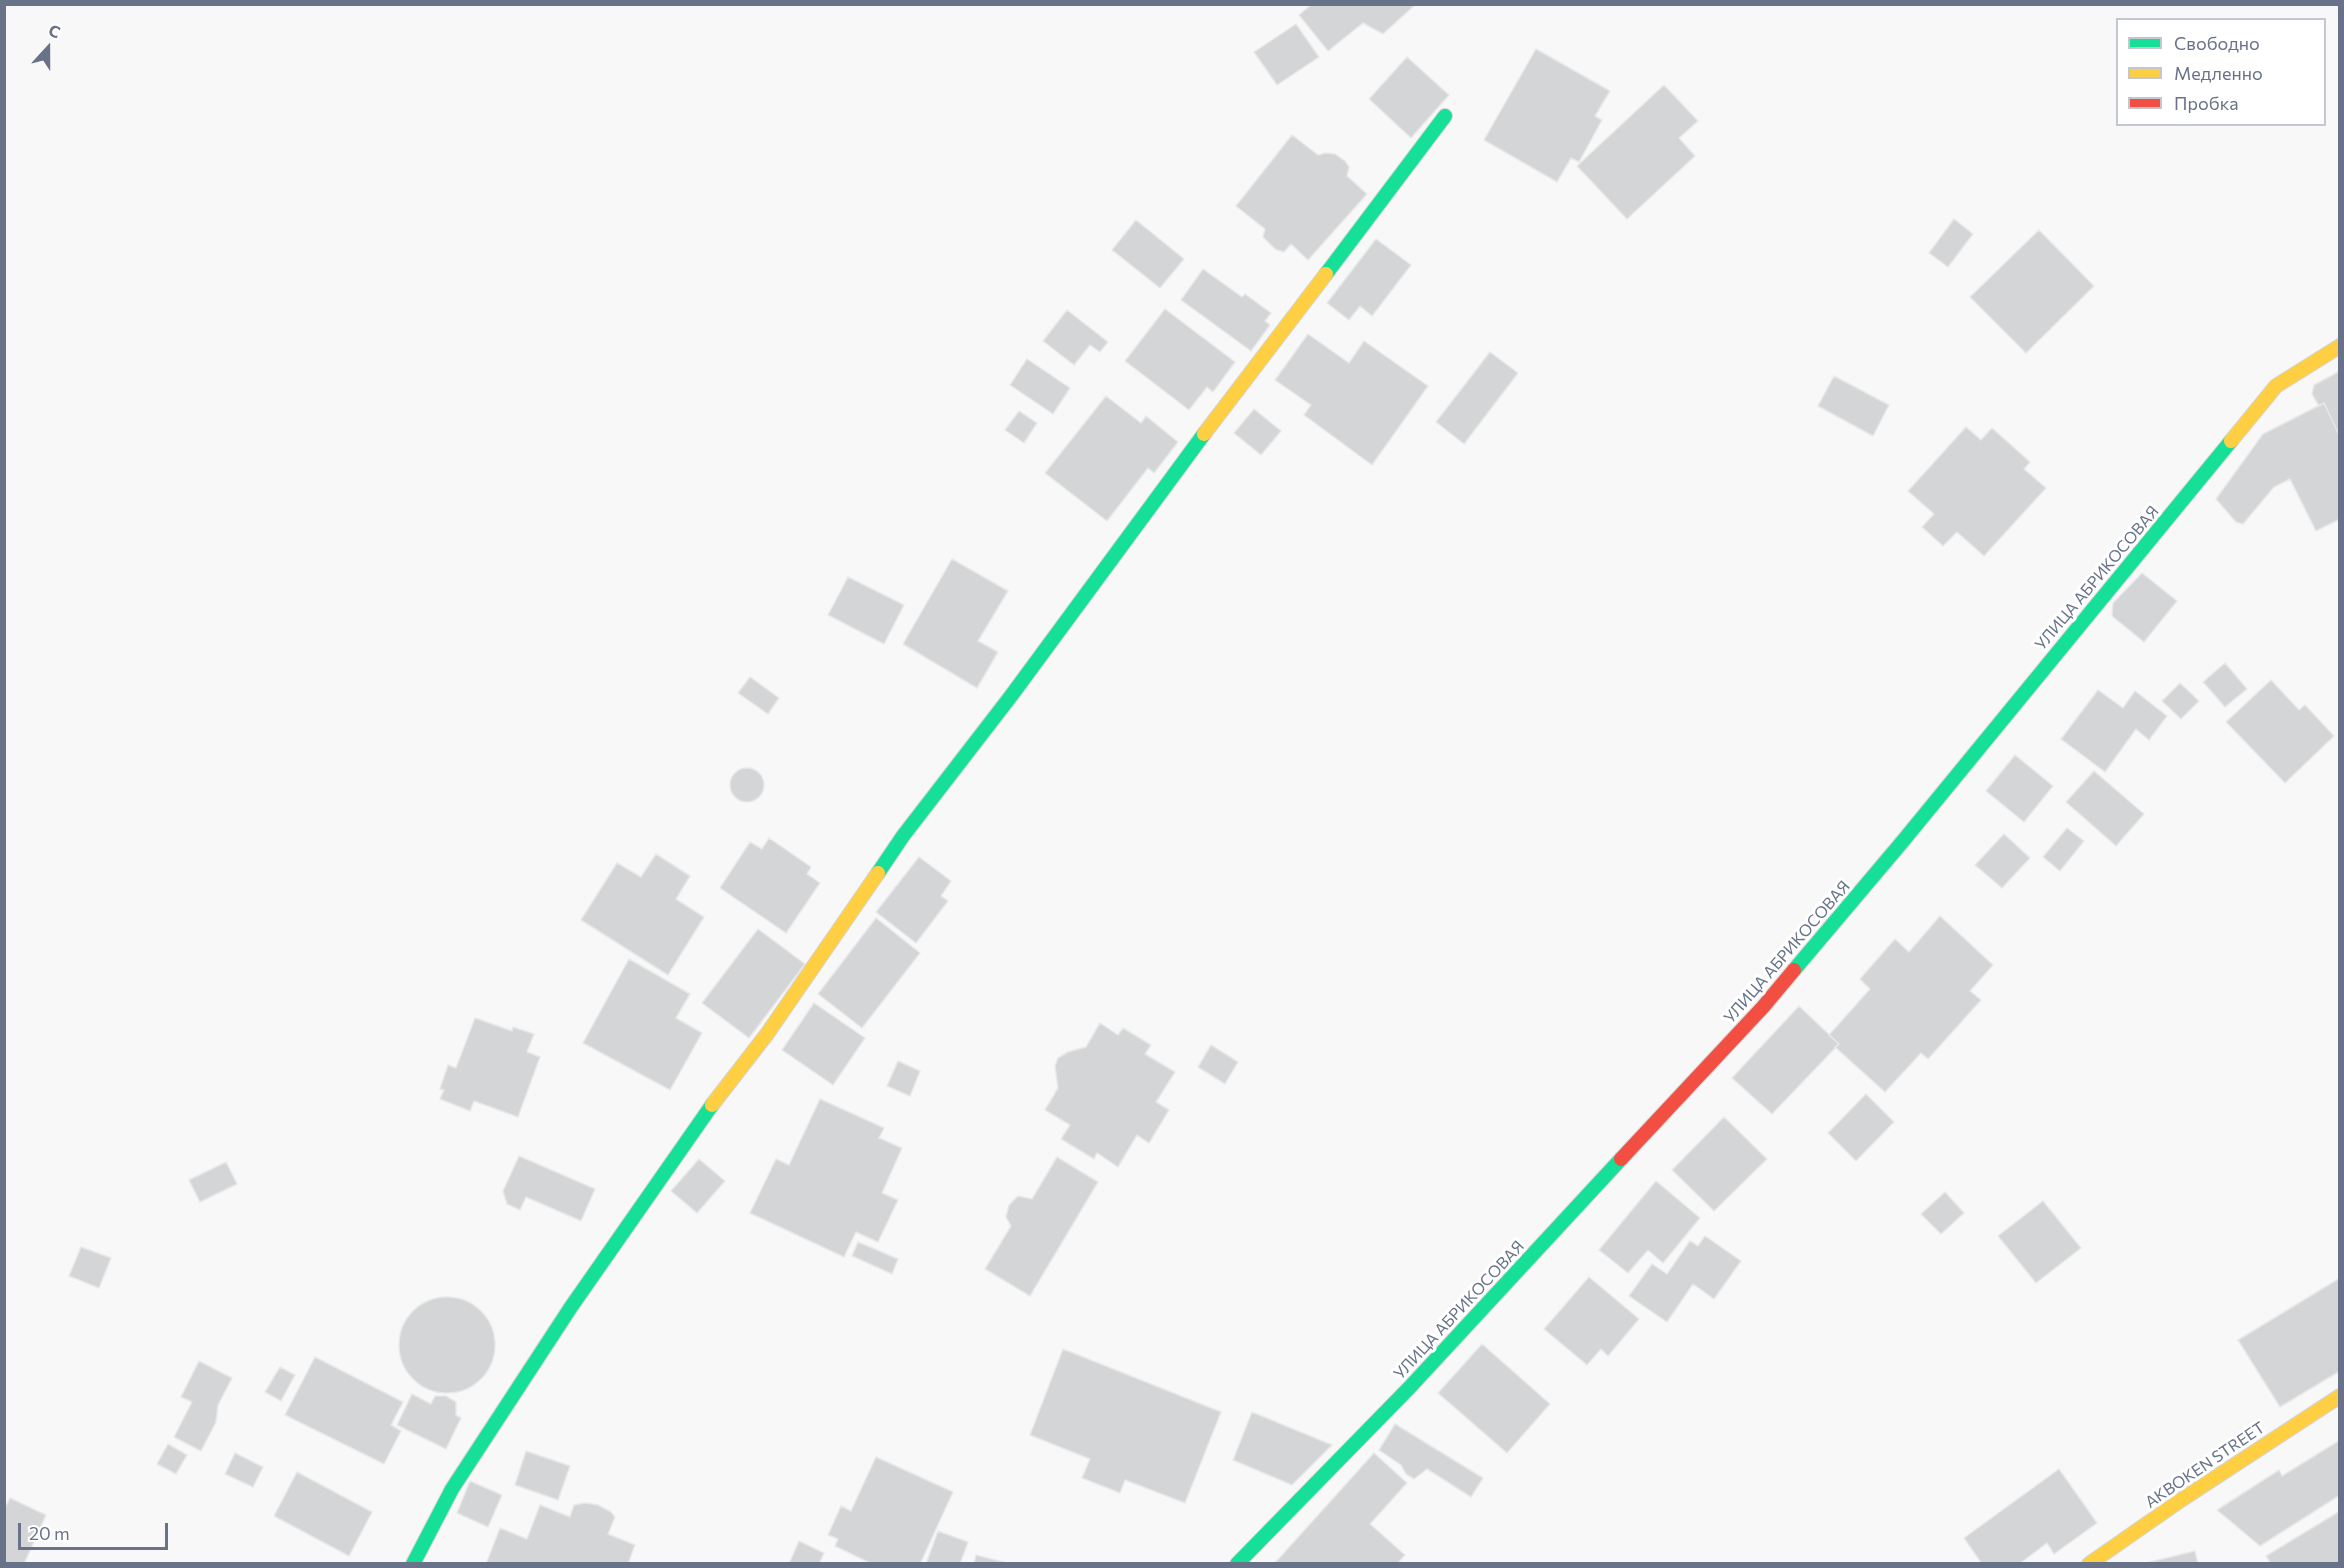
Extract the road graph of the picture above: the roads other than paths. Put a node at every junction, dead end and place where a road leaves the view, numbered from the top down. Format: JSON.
{"nodes":[{"id":1,"x":1445,"y":116,"type":"dead end"},
{"id":2,"x":2340,"y":346,"type":"edge"},
{"id":3,"x":2340,"y":1396,"type":"edge"},
{"id":4,"x":413,"y":1563,"type":"edge"},
{"id":5,"x":1237,"y":1563,"type":"edge"},
{"id":6,"x":2090,"y":1563,"type":"edge"}],
"edges":[{"from":1,"to":4,"type":"street"},
{"from":2,"to":5,"type":"street","name":"УЛИЦА АБРИКОСОВАЯ"},
{"from":3,"to":6,"type":"street","name":"AKBOKEN STREET"}]}
